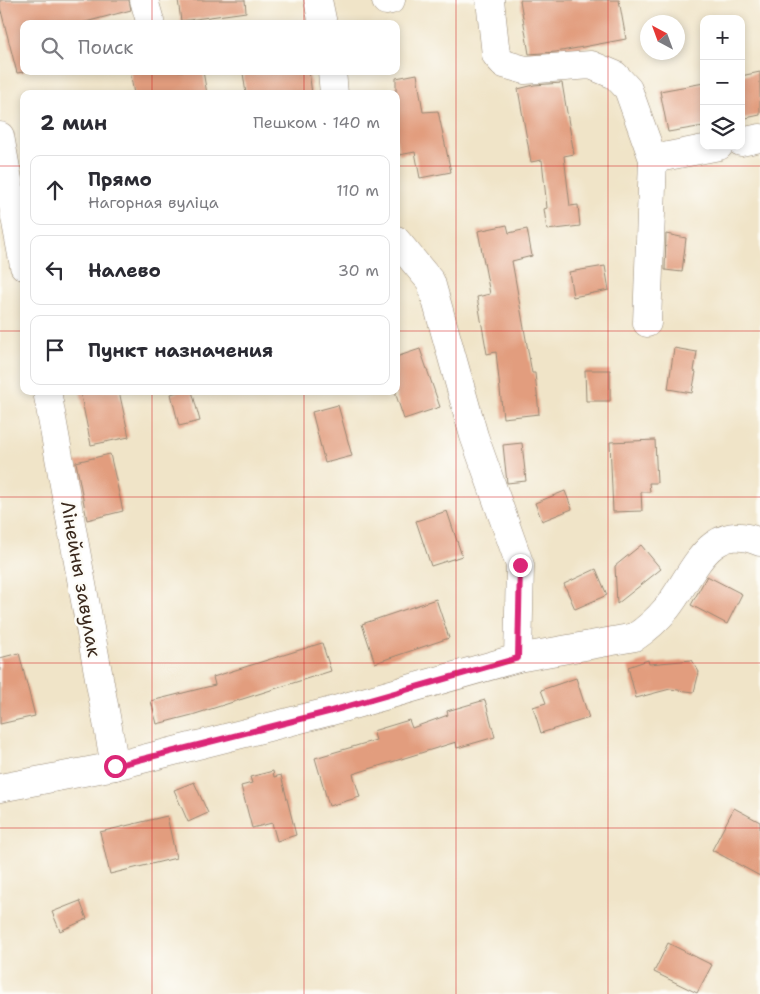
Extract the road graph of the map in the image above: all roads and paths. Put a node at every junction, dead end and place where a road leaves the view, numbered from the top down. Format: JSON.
{"nodes":[{"id":1,"x":318,"y":0,"type":"edge"},
{"id":2,"x":490,"y":0,"type":"edge"},
{"id":3,"x":322,"y":20,"type":"edge"},
{"id":4,"x":332,"y":75,"type":"edge"},
{"id":5,"x":334,"y":90,"type":"edge"},
{"id":6,"x":0,"y":136,"type":"edge"},
{"id":7,"x":760,"y":138,"type":"edge"},
{"id":8,"x":745,"y":141,"type":"edge"},
{"id":9,"x":700,"y":150,"type":"edge"},
{"id":10,"x":653,"y":159,"type":"junction"},
{"id":11,"x":20,"y":244,"type":"edge"},
{"id":12,"x":400,"y":245,"type":"edge"},
{"id":13,"x":647,"y":323,"type":"dead end"},
{"id":14,"x":48,"y":395,"type":"edge"},
{"id":15,"x":760,"y":542,"type":"edge"},
{"id":16,"x":518,"y":658,"type":"junction"},
{"id":17,"x":115,"y":766,"type":"junction"},
{"id":18,"x":0,"y":788,"type":"edge"}],
"edges":[{"from":1,"to":3,"type":"street"},
{"from":2,"to":10,"type":"street"},
{"from":4,"to":5,"type":"street"},
{"from":6,"to":11,"type":"street"},
{"from":7,"to":8,"type":"street"},
{"from":9,"to":10,"type":"street"},
{"from":10,"to":13,"type":"street"},
{"from":12,"to":16,"type":"street"},
{"from":14,"to":17,"type":"street","name":"Лінейны завулак"},
{"from":15,"to":16,"type":"street"},
{"from":16,"to":17,"type":"street"},
{"from":17,"to":18,"type":"street"}]}
